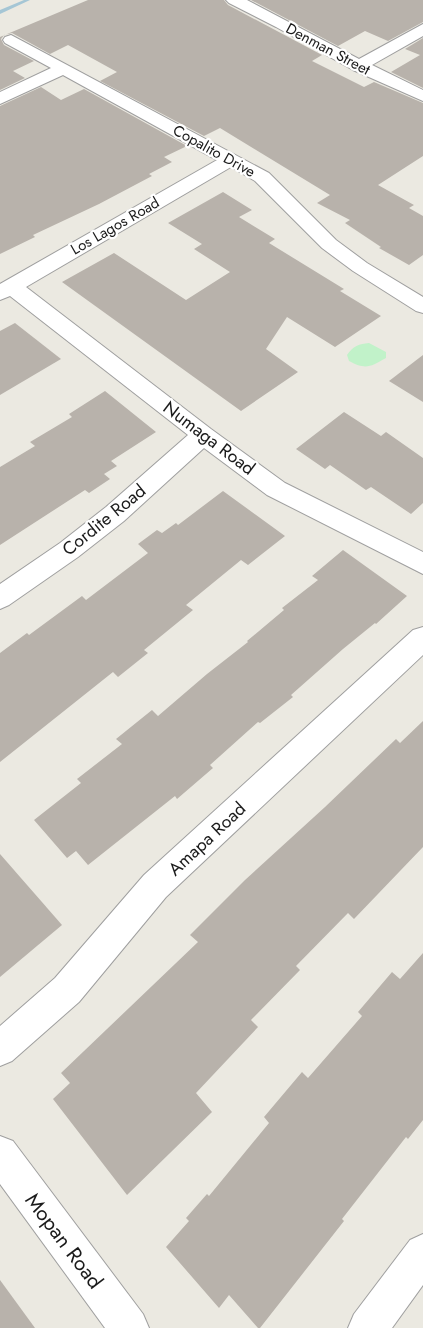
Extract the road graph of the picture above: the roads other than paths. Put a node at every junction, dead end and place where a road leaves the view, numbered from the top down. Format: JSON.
{"nodes":[{"id":1,"x":234,"y":0,"type":"edge"},
{"id":2,"x":423,"y":28,"type":"edge"},
{"id":3,"x":11,"y":40,"type":"dead end"},
{"id":4,"x":359,"y":66,"type":"junction"},
{"id":5,"x":63,"y":68,"type":"junction"},
{"id":6,"x":423,"y":96,"type":"edge"},
{"id":7,"x":0,"y":99,"type":"edge"},
{"id":8,"x":230,"y":160,"type":"junction"},
{"id":9,"x":6,"y":290,"type":"edge"},
{"id":10,"x":423,"y":306,"type":"edge"},
{"id":11,"x":203,"y":435,"type":"junction"},
{"id":12,"x":423,"y":564,"type":"edge"},
{"id":13,"x":0,"y":598,"type":"edge"},
{"id":14,"x":423,"y":638,"type":"edge"},
{"id":15,"x":0,"y":1049,"type":"edge"},
{"id":16,"x":0,"y":1154,"type":"edge"},
{"id":17,"x":423,"y":1253,"type":"edge"},
{"id":18,"x":129,"y":1328,"type":"edge"},
{"id":19,"x":368,"y":1328,"type":"edge"}],
"edges":[{"from":1,"to":4,"type":"street","name":"Denman Street"},
{"from":2,"to":4,"type":"street"},
{"from":3,"to":5,"type":"street","name":"Copalito Drive"},
{"from":4,"to":6,"type":"street","name":"Denman Street"},
{"from":5,"to":7,"type":"street"},
{"from":5,"to":8,"type":"street","name":"Copalito Drive"},
{"from":8,"to":9,"type":"street","name":"Los Lagos Road"},
{"from":8,"to":10,"type":"street","name":"Copalito Drive"},
{"from":9,"to":11,"type":"street","name":"Numaga Road"},
{"from":11,"to":12,"type":"street","name":"Numaga Road"},
{"from":11,"to":13,"type":"street","name":"Cordite Road"},
{"from":14,"to":15,"type":"street","name":"Amapa Road"},
{"from":16,"to":18,"type":"street","name":"Mopan Road"},
{"from":17,"to":19,"type":"street"}]}
